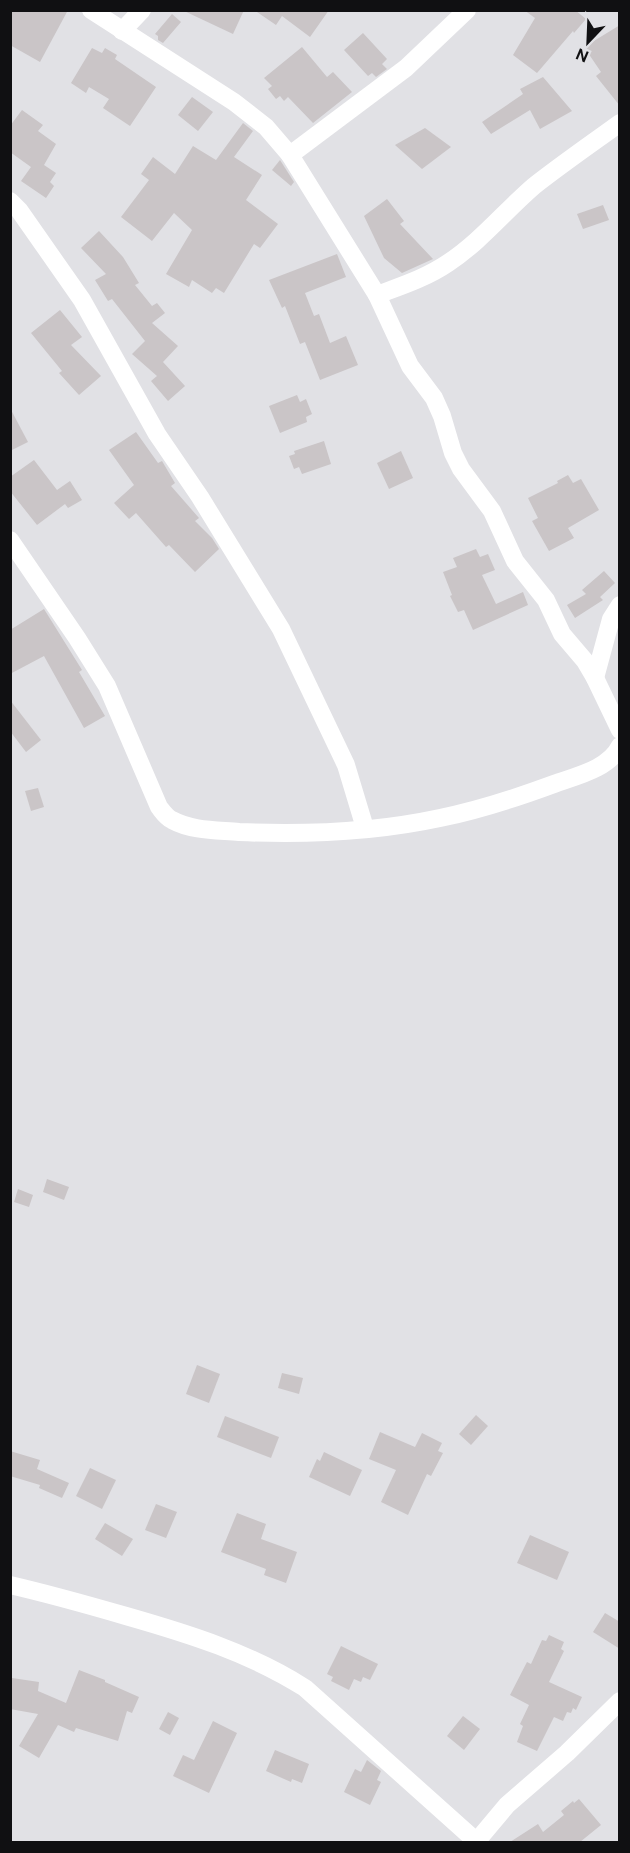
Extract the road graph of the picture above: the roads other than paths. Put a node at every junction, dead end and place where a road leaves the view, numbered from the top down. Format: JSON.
{"nodes":[{"id":1,"x":91,"y":10,"type":"edge"},
{"id":2,"x":142,"y":10,"type":"edge"},
{"id":3,"x":466,"y":10,"type":"edge"},
{"id":4,"x":122,"y":31,"type":"junction"},
{"id":5,"x":620,"y":123,"type":"edge"},
{"id":6,"x":290,"y":155,"type":"junction"},
{"id":7,"x":10,"y":201,"type":"edge"},
{"id":8,"x":377,"y":295,"type":"junction"},
{"id":9,"x":13,"y":548,"type":"edge"},
{"id":10,"x":620,"y":604,"type":"edge"},
{"id":11,"x":595,"y":678,"type":"junction"},
{"id":12,"x":620,"y":730,"type":"edge"},
{"id":13,"x":620,"y":746,"type":"edge"},
{"id":14,"x":365,"y":828,"type":"junction"},
{"id":15,"x":10,"y":1585,"type":"edge"},
{"id":16,"x":620,"y":1701,"type":"edge"},
{"id":17,"x":476,"y":1842,"type":"edge"}],
"edges":[{"from":1,"to":4,"type":"street"},
{"from":2,"to":4,"type":"street"},
{"from":3,"to":6,"type":"street"},
{"from":4,"to":6,"type":"street"},
{"from":5,"to":8,"type":"street"},
{"from":6,"to":8,"type":"street"},
{"from":7,"to":14,"type":"street"},
{"from":8,"to":11,"type":"street"},
{"from":9,"to":14,"type":"street"},
{"from":10,"to":11,"type":"street"},
{"from":11,"to":12,"type":"street"},
{"from":13,"to":14,"type":"street"},
{"from":15,"to":17,"type":"street"},
{"from":16,"to":17,"type":"street"}]}
